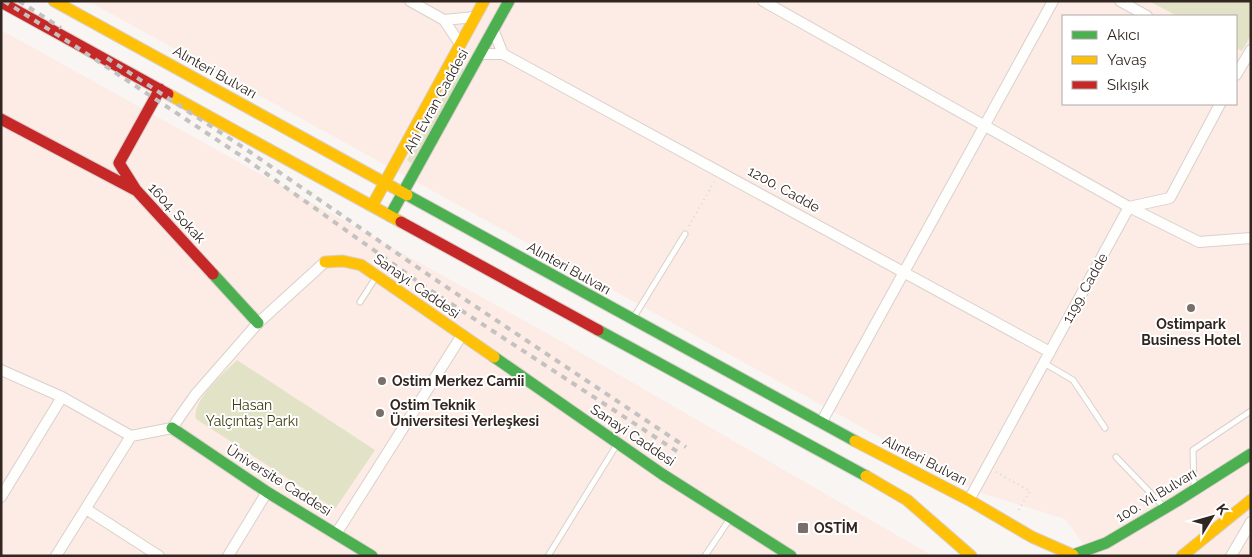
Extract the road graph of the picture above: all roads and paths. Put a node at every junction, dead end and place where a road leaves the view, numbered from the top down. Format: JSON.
{"nodes":[{"id":1,"x":54,"y":1,"type":"edge"},
{"id":2,"x":410,"y":1,"type":"edge"},
{"id":3,"x":484,"y":1,"type":"edge"},
{"id":4,"x":509,"y":1,"type":"edge"},
{"id":5,"x":763,"y":1,"type":"edge"},
{"id":6,"x":1053,"y":1,"type":"edge"},
{"id":7,"x":1120,"y":1,"type":"edge"},
{"id":8,"x":1,"y":2,"type":"edge"},
{"id":9,"x":1145,"y":15,"type":"edge"},
{"id":10,"x":475,"y":17,"type":"junction"},
{"id":11,"x":444,"y":20,"type":"junction"},
{"id":12,"x":493,"y":29,"type":"junction"},
{"id":13,"x":460,"y":44,"type":"junction"},
{"id":14,"x":1251,"y":50,"type":"edge"},
{"id":15,"x":480,"y":54,"type":"junction"},
{"id":16,"x":503,"y":54,"type":"junction"},
{"id":17,"x":1237,"y":69,"type":"edge"},
{"id":18,"x":160,"y":89,"type":"junction"},
{"id":19,"x":1219,"y":105,"type":"edge"},
{"id":20,"x":1,"y":119,"type":"edge"},
{"id":21,"x":985,"y":126,"type":"junction"},
{"id":22,"x":720,"y":172,"type":"junction"},
{"id":23,"x":385,"y":183,"type":"junction"},
{"id":24,"x":137,"y":191,"type":"junction"},
{"id":25,"x":403,"y":193,"type":"junction"},
{"id":26,"x":372,"y":206,"type":"junction"},
{"id":27,"x":1129,"y":207,"type":"junction"},
{"id":28,"x":390,"y":216,"type":"junction"},
{"id":29,"x":685,"y":234,"type":"joint"},
{"id":30,"x":1251,"y":238,"type":"edge"},
{"id":31,"x":325,"y":262,"type":"joint"},
{"id":32,"x":904,"y":271,"type":"junction"},
{"id":33,"x":376,"y":276,"type":"junction"},
{"id":34,"x":360,"y":302,"type":"dead end"},
{"id":35,"x":633,"y":320,"type":"junction"},
{"id":36,"x":258,"y":324,"type":"junction"},
{"id":37,"x":462,"y":335,"type":"junction"},
{"id":38,"x":1050,"y":352,"type":"junction"},
{"id":39,"x":1044,"y":363,"type":"junction"},
{"id":40,"x":1,"y":370,"type":"edge"},
{"id":41,"x":62,"y":397,"type":"junction"},
{"id":42,"x":1251,"y":412,"type":"edge"},
{"id":43,"x":821,"y":423,"type":"junction"},
{"id":44,"x":172,"y":428,"type":"junction"},
{"id":45,"x":1105,"y":428,"type":"dead end"},
{"id":46,"x":131,"y":436,"type":"junction"},
{"id":47,"x":618,"y":443,"type":"junction"},
{"id":48,"x":1251,"y":454,"type":"edge"},
{"id":49,"x":1116,"y":458,"type":"dead end"},
{"id":50,"x":987,"y":467,"type":"junction"},
{"id":51,"x":1194,"y":490,"type":"junction"},
{"id":52,"x":267,"y":492,"type":"junction"},
{"id":53,"x":1,"y":497,"type":"edge"},
{"id":54,"x":970,"y":500,"type":"junction"},
{"id":55,"x":1251,"y":500,"type":"edge"},
{"id":56,"x":1165,"y":508,"type":"junction"},
{"id":57,"x":86,"y":509,"type":"junction"},
{"id":58,"x":731,"y":518,"type":"junction"},
{"id":59,"x":1251,"y":522,"type":"edge"},
{"id":60,"x":1010,"y":524,"type":"junction"},
{"id":61,"x":336,"y":534,"type":"junction"},
{"id":62,"x":1074,"y":555,"type":"edge"},
{"id":63,"x":56,"y":556,"type":"edge"},
{"id":64,"x":159,"y":556,"type":"edge"},
{"id":65,"x":228,"y":556,"type":"edge"},
{"id":66,"x":372,"y":556,"type":"edge"},
{"id":67,"x":548,"y":556,"type":"edge"},
{"id":68,"x":705,"y":556,"type":"edge"},
{"id":69,"x":790,"y":556,"type":"edge"},
{"id":70,"x":971,"y":556,"type":"edge"},
{"id":71,"x":1053,"y":556,"type":"edge"},
{"id":72,"x":1182,"y":556,"type":"edge"},
{"id":73,"x":1231,"y":556,"type":"edge"}],
"edges":[{"from":1,"to":23,"type":"main road","name":"Alınteri Bulvarı"},
{"from":2,"to":11,"type":"street","name":"1200. Cadde"},
{"from":3,"to":10,"type":"main road","name":"Ahi Evran Caddesi"},
{"from":4,"to":12,"type":"main road","name":"Ahi Evran Caddesi"},
{"from":5,"to":21,"type":"street"},
{"from":6,"to":21,"type":"street"},
{"from":7,"to":9,"type":"street"},
{"from":8,"to":18,"type":"main road"},
{"from":10,"to":11,"type":"street"},
{"from":10,"to":12,"type":"main road"},
{"from":10,"to":13,"type":"main road","name":"Ahi Evran Caddesi"},
{"from":11,"to":13,"type":"street","name":"1200. Cadde"},
{"from":12,"to":15,"type":"main road","name":"Ahi Evran Caddesi"},
{"from":12,"to":16,"type":"street"},
{"from":13,"to":15,"type":"main road","name":"1200. Cadde"},
{"from":13,"to":23,"type":"main road","name":"Ahi Evran Caddesi"},
{"from":14,"to":17,"type":"street"},
{"from":15,"to":16,"type":"street","name":"1200. Cadde"},
{"from":15,"to":25,"type":"main road","name":"Ahi Evran Caddesi"},
{"from":16,"to":22,"type":"street","name":"1200. Cadde"},
{"from":18,"to":24,"type":"main road"},
{"from":18,"to":26,"type":"main road"},
{"from":19,"to":27,"type":"street"},
{"from":20,"to":24,"type":"main road","name":"1604. Sokak"},
{"from":21,"to":27,"type":"street"},
{"from":21,"to":32,"type":"street"},
{"from":22,"to":29,"type":"path"},
{"from":22,"to":32,"type":"street","name":"1200. Cadde"},
{"from":23,"to":25,"type":"main road","name":"Alınteri Bulvarı"},
{"from":23,"to":26,"type":"main road","name":"Ahi Evran Caddesi"},
{"from":24,"to":36,"type":"main road","name":"1604. Sokak"},
{"from":25,"to":28,"type":"main road","name":"Ahi Evran Caddesi"},
{"from":25,"to":35,"type":"main road","name":"Alınteri Bulvarı"},
{"from":26,"to":28,"type":"main road"},
{"from":27,"to":30,"type":"street"},
{"from":27,"to":38,"type":"street","name":"1199. Cadde"},
{"from":28,"to":70,"type":"main road"},
{"from":29,"to":35,"type":"lane"},
{"from":31,"to":33,"type":"main road","name":"Sanayi. Caddesi"},
{"from":31,"to":36,"type":"street"},
{"from":32,"to":38,"type":"street","name":"1200. Cadde"},
{"from":32,"to":43,"type":"street"},
{"from":33,"to":34,"type":"lane"},
{"from":33,"to":37,"type":"main road","name":"Sanayi. Caddesi"},
{"from":35,"to":43,"type":"main road","name":"Alınteri Bulvarı"},
{"from":36,"to":44,"type":"street"},
{"from":37,"to":47,"type":"main road","name":"Sanayi Caddesi"},
{"from":37,"to":61,"type":"street"},
{"from":38,"to":39,"type":"street","name":"1199. Cadde"},
{"from":39,"to":45,"type":"lane"},
{"from":39,"to":50,"type":"street","name":"1199. Cadde"},
{"from":40,"to":41,"type":"street"},
{"from":41,"to":46,"type":"street"},
{"from":41,"to":53,"type":"street"},
{"from":42,"to":51,"type":"lane"},
{"from":43,"to":54,"type":"main road","name":"Alınteri Bulvarı"},
{"from":44,"to":46,"type":"street"},
{"from":44,"to":52,"type":"main road","name":"Üniversite Caddesi"},
{"from":46,"to":57,"type":"street"},
{"from":47,"to":58,"type":"main road","name":"Sanayi Caddesi"},
{"from":47,"to":67,"type":"lane"},
{"from":48,"to":51,"type":"main road","name":"100. Yıl Bulvarı"},
{"from":49,"to":56,"type":"lane"},
{"from":50,"to":54,"type":"street","name":"1199. Cadde"},
{"from":50,"to":60,"type":"path"},
{"from":51,"to":56,"type":"main road","name":"100. Yıl Bulvarı"},
{"from":52,"to":61,"type":"main road","name":"Üniversite Caddesi"},
{"from":52,"to":65,"type":"street"},
{"from":54,"to":60,"type":"main road","name":"Alınteri Bulvarı"},
{"from":55,"to":72,"type":"main road"},
{"from":56,"to":62,"type":"main road","name":"100. Yıl Bulvarı"},
{"from":57,"to":63,"type":"street"},
{"from":57,"to":64,"type":"street"},
{"from":58,"to":68,"type":"lane"},
{"from":58,"to":69,"type":"main road","name":"Sanayi Caddesi"},
{"from":59,"to":73,"type":"street"},
{"from":60,"to":62,"type":"main road","name":"Alınteri Bulvarı"},
{"from":61,"to":66,"type":"main road","name":"Üniversite Caddesi"},
{"from":62,"to":71,"type":"main road","name":"100. Yıl Bulvarı"}]}
